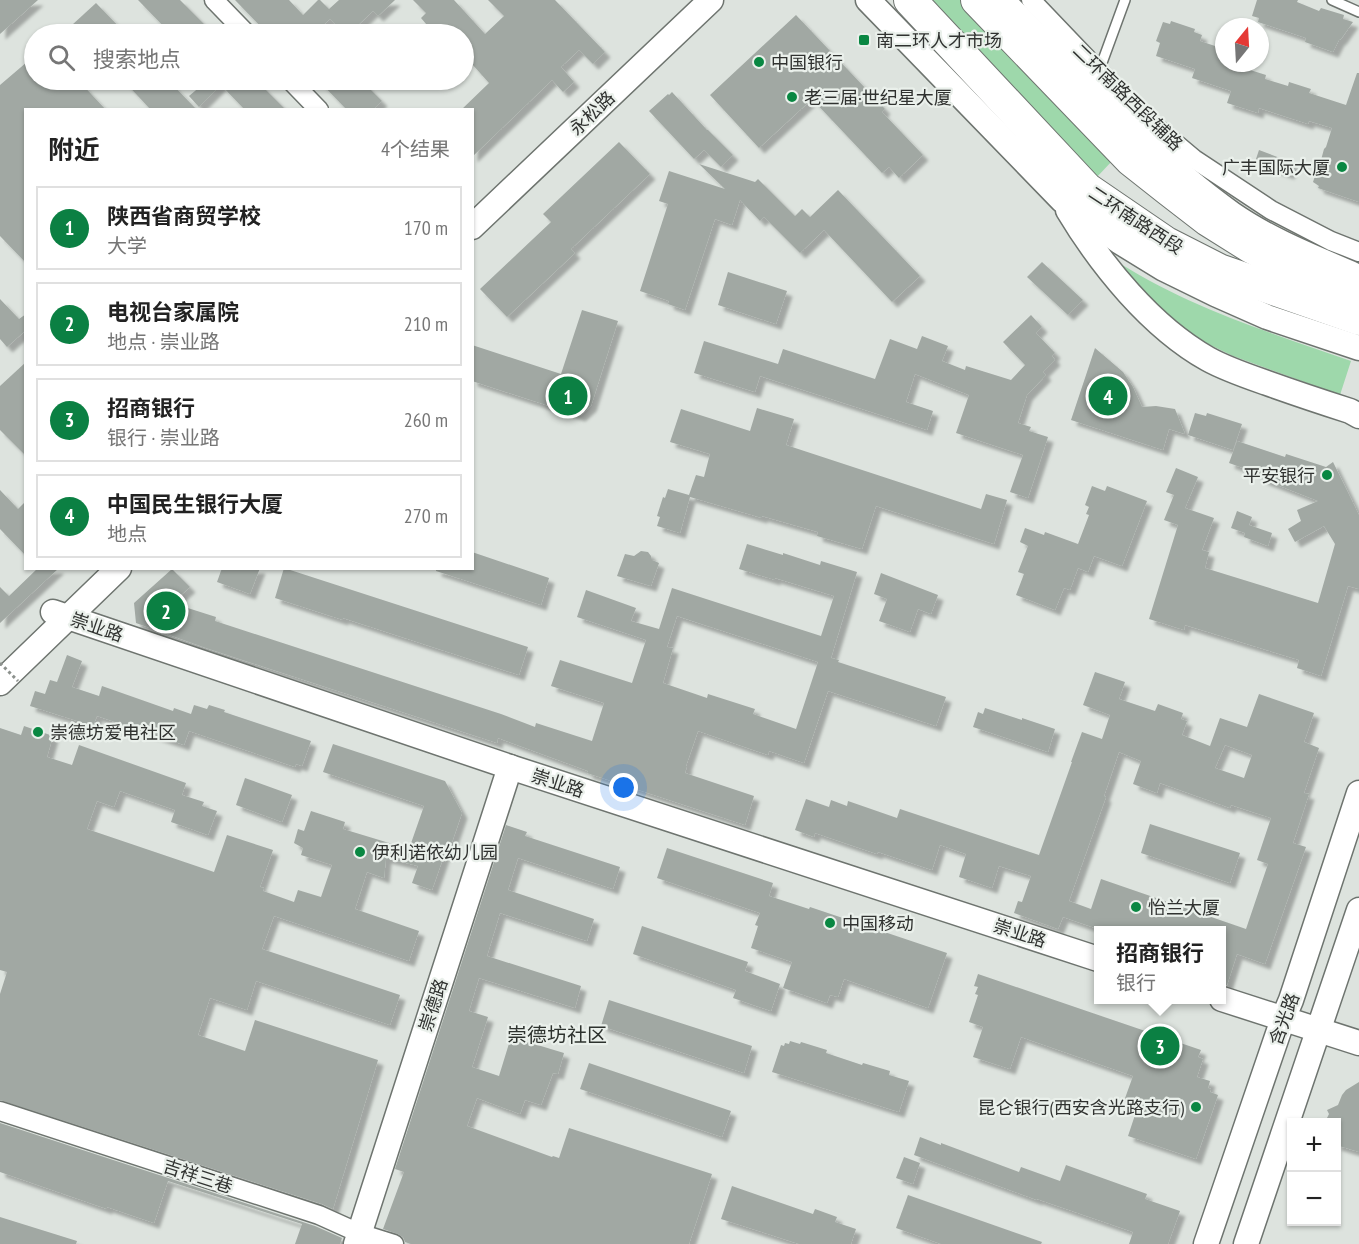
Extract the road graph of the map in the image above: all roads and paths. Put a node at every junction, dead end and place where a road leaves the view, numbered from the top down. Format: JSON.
{"nodes":[{"id":1,"x":214,"y":0,"type":"edge"},
{"id":2,"x":689,"y":0,"type":"edge"},
{"id":3,"x":711,"y":0,"type":"edge"},
{"id":4,"x":868,"y":0,"type":"edge"},
{"id":5,"x":910,"y":0,"type":"edge"},
{"id":6,"x":977,"y":0,"type":"edge"},
{"id":7,"x":1002,"y":0,"type":"edge"},
{"id":8,"x":1032,"y":0,"type":"edge"},
{"id":9,"x":1125,"y":0,"type":"edge"},
{"id":10,"x":1332,"y":0,"type":"edge"},
{"id":11,"x":1359,"y":12,"type":"edge"},
{"id":12,"x":237,"y":24,"type":"edge"},
{"id":13,"x":1099,"y":71,"type":"junction"},
{"id":14,"x":300,"y":90,"type":"edge"},
{"id":15,"x":317,"y":108,"type":"edge"},
{"id":16,"x":1062,"y":200,"type":"junction"},
{"id":17,"x":474,"y":207,"type":"edge"},
{"id":18,"x":474,"y":225,"type":"edge"},
{"id":19,"x":1359,"y":252,"type":"edge"},
{"id":20,"x":1359,"y":277,"type":"edge"},
{"id":21,"x":1359,"y":295,"type":"edge"},
{"id":22,"x":1359,"y":319,"type":"edge"},
{"id":23,"x":1359,"y":348,"type":"edge"},
{"id":24,"x":1359,"y":416,"type":"edge"},
{"id":25,"x":96,"y":570,"type":"edge"},
{"id":26,"x":117,"y":570,"type":"edge"},
{"id":27,"x":61,"y":615,"type":"junction"},
{"id":28,"x":0,"y":663,"type":"edge"},
{"id":29,"x":9,"y":682,"type":"edge"},
{"id":30,"x":510,"y":767,"type":"junction"},
{"id":31,"x":1359,"y":793,"type":"edge"},
{"id":32,"x":1359,"y":910,"type":"edge"},
{"id":33,"x":1094,"y":958,"type":"edge"},
{"id":34,"x":1226,"y":1001,"type":"edge"},
{"id":35,"x":1283,"y":1019,"type":"junction"},
{"id":36,"x":1318,"y":1029,"type":"junction"},
{"id":37,"x":1359,"y":1043,"type":"edge"},
{"id":38,"x":0,"y":1111,"type":"edge"},
{"id":39,"x":357,"y":1238,"type":"edge"},
{"id":40,"x":394,"y":1244,"type":"edge"},
{"id":41,"x":1206,"y":1244,"type":"edge"},
{"id":42,"x":1246,"y":1244,"type":"edge"}],
"edges":[{"from":1,"to":12,"type":"street"},
{"from":2,"to":17,"type":"street","name":"永松路"},
{"from":3,"to":18,"type":"street","name":"永松路"},
{"from":4,"to":16,"type":"street"},
{"from":5,"to":22,"type":"highway","name":"二环南路西段"},
{"from":6,"to":21,"type":"highway"},
{"from":7,"to":20,"type":"street"},
{"from":8,"to":13,"type":"street","name":"二环南路西段辅路"},
{"from":9,"to":13,"type":"lane"},
{"from":10,"to":11,"type":"lane"},
{"from":13,"to":19,"type":"street","name":"二环南路西段辅路"},
{"from":14,"to":15,"type":"street"},
{"from":16,"to":23,"type":"street"},
{"from":16,"to":24,"type":"street"},
{"from":25,"to":27,"type":"street"},
{"from":26,"to":27,"type":"street"},
{"from":27,"to":28,"type":"street"},
{"from":27,"to":29,"type":"street"},
{"from":27,"to":30,"type":"street","name":"崇业路"},
{"from":28,"to":29,"type":"path","bridge":true},
{"from":30,"to":33,"type":"street","name":"崇业路"},
{"from":30,"to":39,"type":"street","name":"崇德路"},
{"from":31,"to":35,"type":"street","name":"含光路"},
{"from":32,"to":36,"type":"street","name":"含光路"},
{"from":34,"to":35,"type":"street"},
{"from":35,"to":36,"type":"street"},
{"from":35,"to":41,"type":"street","name":"含光路"},
{"from":36,"to":37,"type":"street"},
{"from":36,"to":42,"type":"street","name":"含光路"},
{"from":38,"to":39,"type":"street","name":"吉祥三巷"},
{"from":39,"to":40,"type":"street","name":"吉祥三巷"}]}
